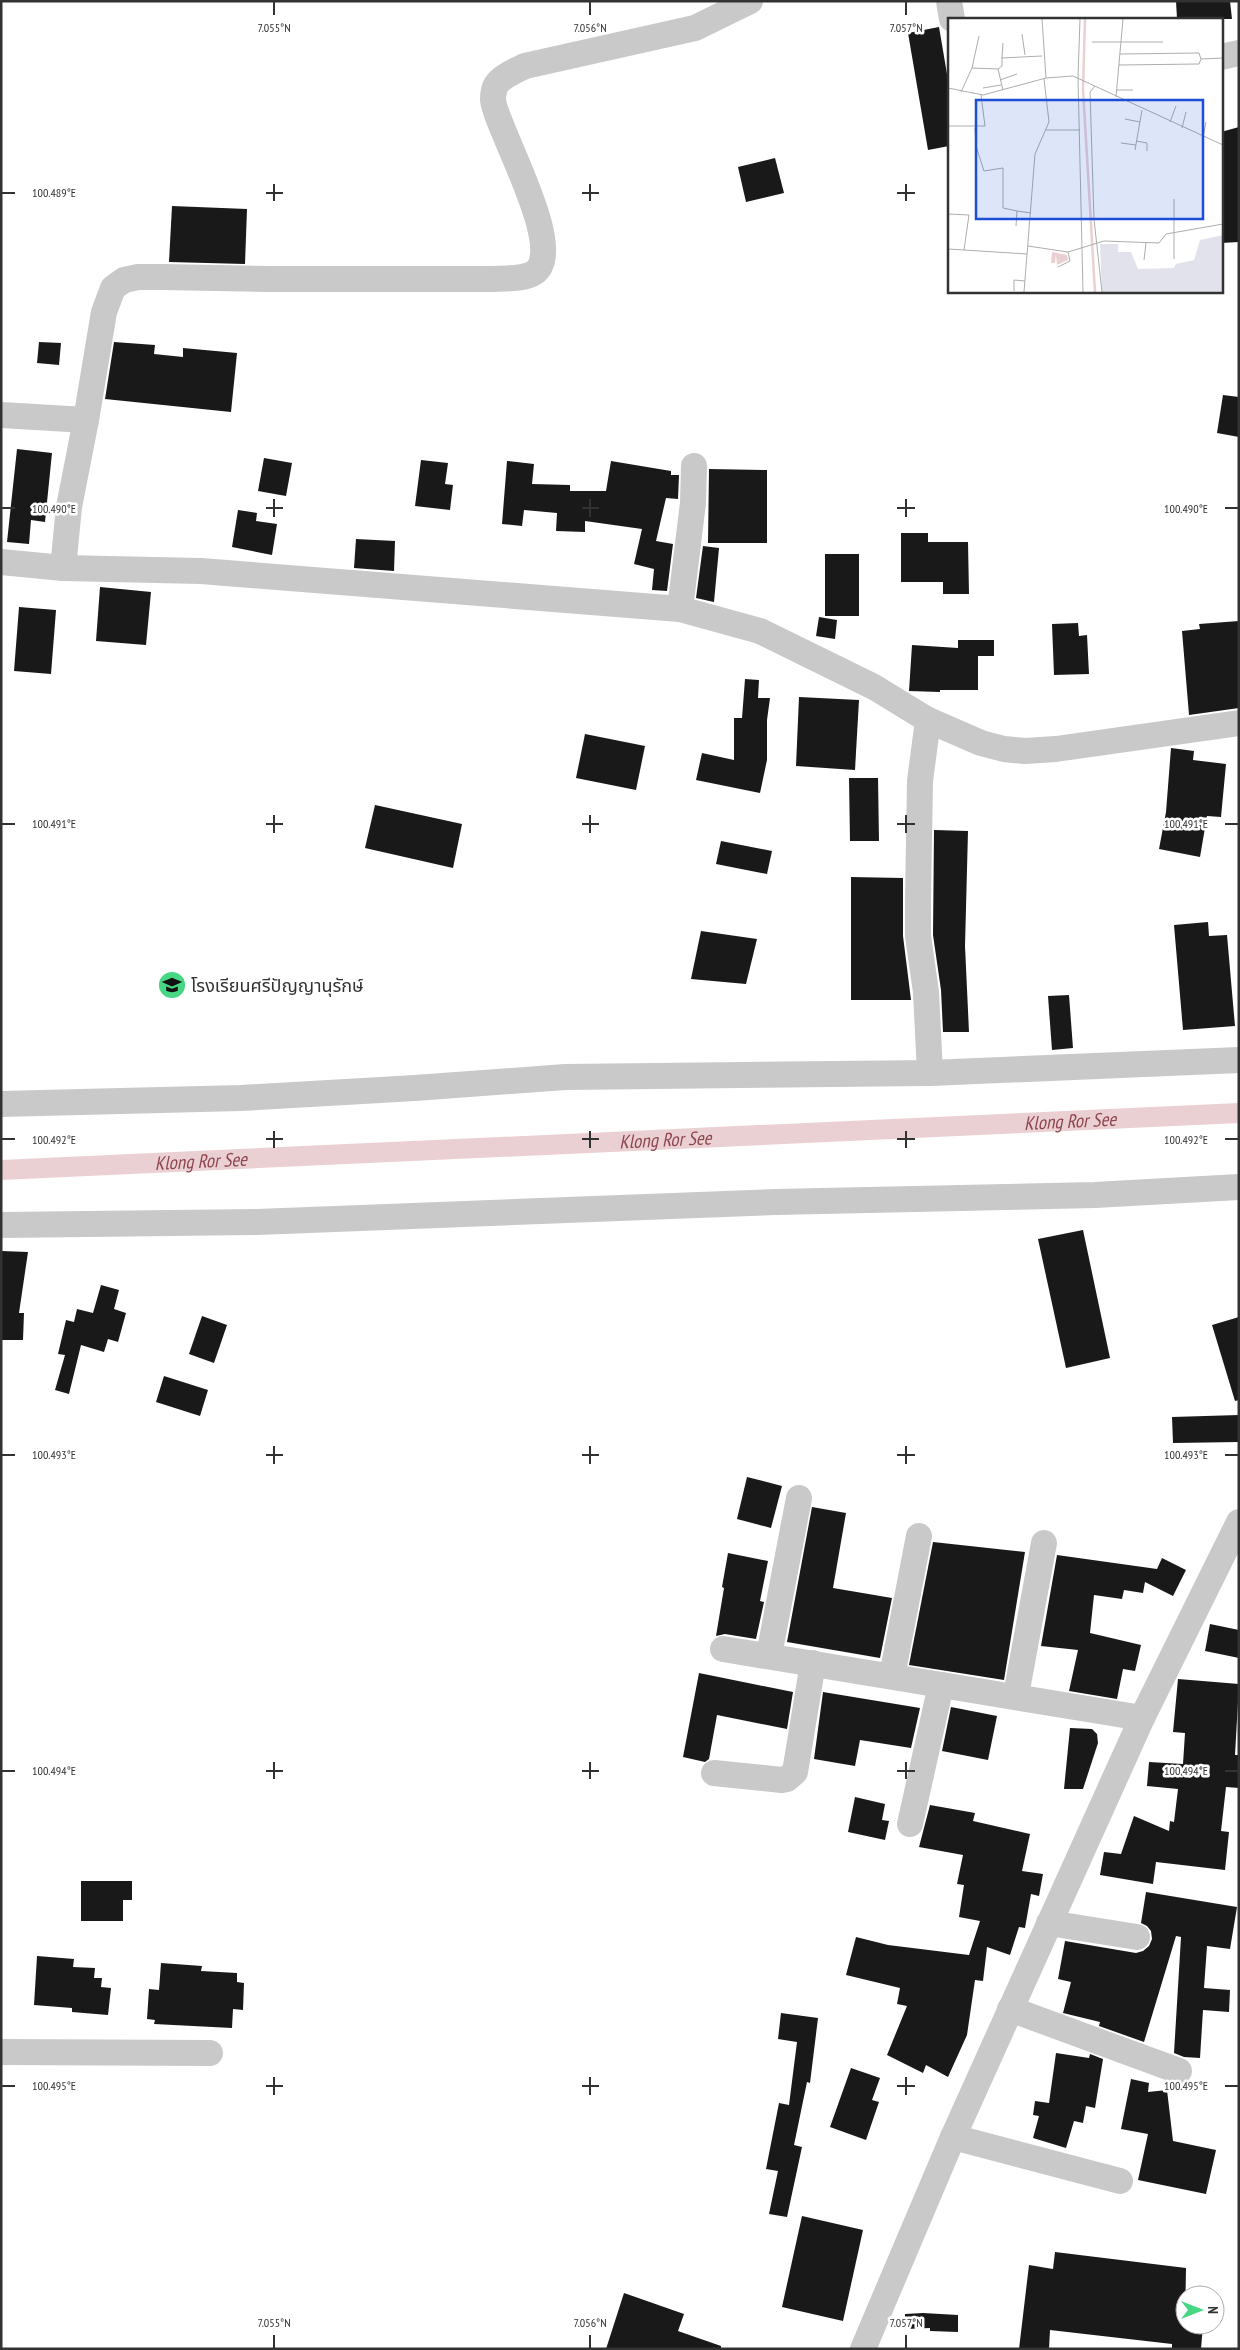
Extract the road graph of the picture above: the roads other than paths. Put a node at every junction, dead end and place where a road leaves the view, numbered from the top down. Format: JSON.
{"nodes":[{"id":1,"x":750,"y":1,"type":"edge"},
{"id":2,"x":949,"y":1,"type":"edge"},
{"id":3,"x":952,"y":18,"type":"edge"},
{"id":4,"x":1239,"y":53,"type":"edge"},
{"id":5,"x":1222,"y":57,"type":"edge"},
{"id":6,"x":1,"y":415,"type":"edge"},
{"id":7,"x":86,"y":420,"type":"junction"},
{"id":8,"x":694,"y":466,"type":"dead end"},
{"id":9,"x":1,"y":562,"type":"edge"},
{"id":10,"x":64,"y":568,"type":"junction"},
{"id":11,"x":680,"y":610,"type":"junction"},
{"id":12,"x":928,"y":720,"type":"junction"},
{"id":13,"x":1239,"y":723,"type":"edge"},
{"id":14,"x":1239,"y":1060,"type":"edge"},
{"id":15,"x":930,"y":1073,"type":"junction"},
{"id":16,"x":1,"y":1104,"type":"edge"},
{"id":17,"x":1239,"y":1187,"type":"edge"},
{"id":18,"x":1,"y":1225,"type":"edge"},
{"id":19,"x":798,"y":1498,"type":"dead end"},
{"id":20,"x":1239,"y":1522,"type":"edge"},
{"id":21,"x":919,"y":1536,"type":"dead end"},
{"id":22,"x":1044,"y":1543,"type":"dead end"},
{"id":23,"x":723,"y":1649,"type":"dead end"},
{"id":24,"x":769,"y":1655,"type":"junction"},
{"id":25,"x":813,"y":1663,"type":"junction"},
{"id":26,"x":892,"y":1676,"type":"junction"},
{"id":27,"x":941,"y":1685,"type":"junction"},
{"id":28,"x":1016,"y":1695,"type":"junction"},
{"id":29,"x":1142,"y":1718,"type":"junction"},
{"id":30,"x":714,"y":1773,"type":"dead end"},
{"id":31,"x":910,"y":1824,"type":"dead end"},
{"id":32,"x":1049,"y":1923,"type":"junction"},
{"id":33,"x":1138,"y":1937,"type":"dead end"},
{"id":34,"x":1010,"y":2009,"type":"junction"},
{"id":35,"x":1,"y":2052,"type":"edge"},
{"id":36,"x":210,"y":2053,"type":"dead end"},
{"id":37,"x":1180,"y":2071,"type":"dead end"},
{"id":38,"x":953,"y":2137,"type":"junction"},
{"id":39,"x":1120,"y":2181,"type":"dead end"},
{"id":40,"x":863,"y":2349,"type":"edge"}],
"edges":[{"from":1,"to":7,"type":"street"},
{"from":2,"to":3,"type":"street"},
{"from":4,"to":5,"type":"street"},
{"from":6,"to":7,"type":"street"},
{"from":7,"to":10,"type":"street"},
{"from":8,"to":11,"type":"street"},
{"from":9,"to":10,"type":"street"},
{"from":10,"to":11,"type":"street"},
{"from":11,"to":12,"type":"street"},
{"from":12,"to":13,"type":"street"},
{"from":12,"to":15,"type":"street"},
{"from":14,"to":15,"type":"street"},
{"from":15,"to":16,"type":"street"},
{"from":17,"to":18,"type":"street"},
{"from":19,"to":24,"type":"street"},
{"from":20,"to":29,"type":"street"},
{"from":21,"to":26,"type":"street"},
{"from":22,"to":28,"type":"street"},
{"from":23,"to":24,"type":"street"},
{"from":24,"to":25,"type":"street"},
{"from":25,"to":26,"type":"street"},
{"from":25,"to":30,"type":"street"},
{"from":26,"to":27,"type":"street"},
{"from":27,"to":28,"type":"street"},
{"from":27,"to":31,"type":"street"},
{"from":28,"to":29,"type":"street"},
{"from":29,"to":32,"type":"street"},
{"from":32,"to":33,"type":"street"},
{"from":32,"to":34,"type":"street"},
{"from":34,"to":37,"type":"street"},
{"from":34,"to":38,"type":"street"},
{"from":35,"to":36,"type":"street"},
{"from":38,"to":39,"type":"street"},
{"from":38,"to":40,"type":"street"}]}
